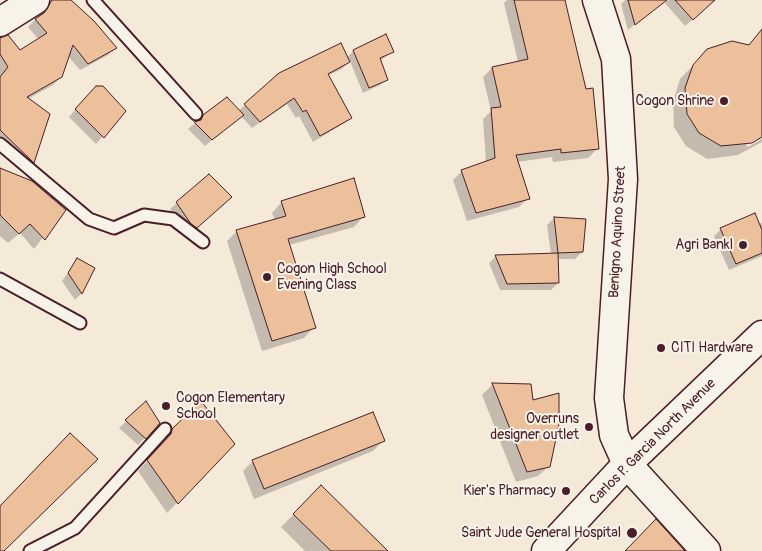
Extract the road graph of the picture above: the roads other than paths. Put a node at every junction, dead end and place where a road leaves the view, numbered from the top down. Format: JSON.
{"nodes":[{"id":1,"x":35,"y":0,"type":"edge"},
{"id":2,"x":93,"y":0,"type":"edge"},
{"id":3,"x":597,"y":0,"type":"edge"},
{"id":4,"x":0,"y":22,"type":"edge"},
{"id":5,"x":196,"y":114,"type":"dead end"},
{"id":6,"x":0,"y":144,"type":"edge"},
{"id":7,"x":203,"y":242,"type":"dead end"},
{"id":8,"x":0,"y":279,"type":"edge"},
{"id":9,"x":80,"y":323,"type":"dead end"},
{"id":10,"x":762,"y":335,"type":"edge"},
{"id":11,"x":165,"y":429,"type":"dead end"},
{"id":12,"x":627,"y":464,"type":"junction"},
{"id":13,"x":30,"y":551,"type":"edge"},
{"id":14,"x":546,"y":551,"type":"edge"},
{"id":15,"x":706,"y":551,"type":"edge"}],
"edges":[{"from":1,"to":4,"type":"main road"},
{"from":2,"to":5,"type":"lane"},
{"from":3,"to":12,"type":"main road","name":"Benigno Aquino Street"},
{"from":6,"to":7,"type":"lane"},
{"from":8,"to":9,"type":"lane"},
{"from":10,"to":12,"type":"main road","name":"Carlos P. Garcia North Avenue"},
{"from":11,"to":13,"type":"lane"},
{"from":12,"to":14,"type":"main road","name":"Carlos P. Garcia North Avenue"},
{"from":12,"to":15,"type":"main road","name":"Benigno Aquino Street"}]}
